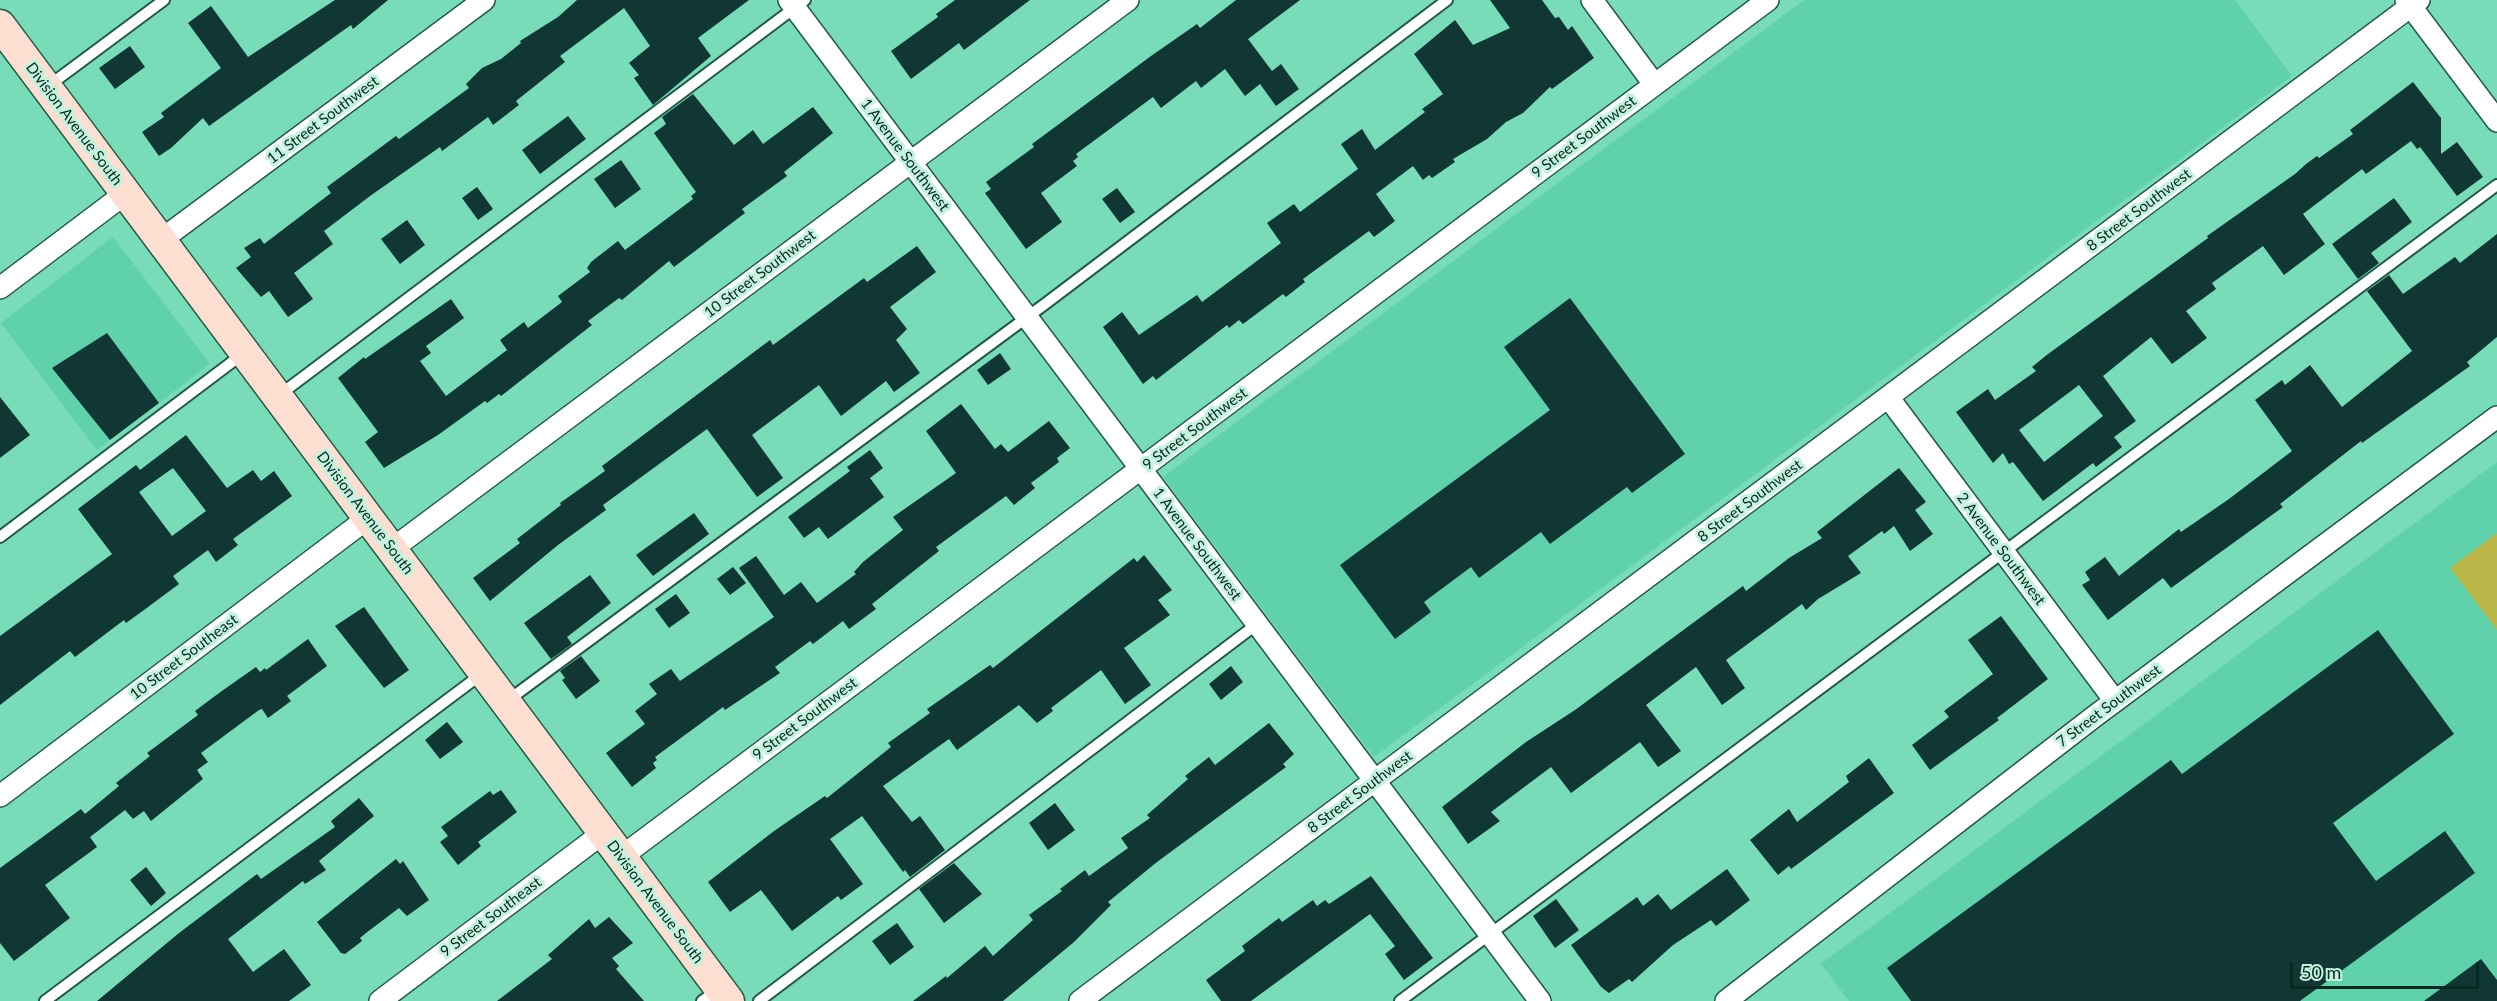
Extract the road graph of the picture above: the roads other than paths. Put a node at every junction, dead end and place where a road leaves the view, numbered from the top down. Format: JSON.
{"nodes":[{"id":1,"x":164,"y":0,"type":"edge"},
{"id":2,"x":484,"y":0,"type":"edge"},
{"id":3,"x":1128,"y":0,"type":"edge"},
{"id":4,"x":1447,"y":0,"type":"edge"},
{"id":5,"x":1592,"y":0,"type":"edge"},
{"id":6,"x":1768,"y":0,"type":"edge"},
{"id":7,"x":2412,"y":2,"type":"edge"},
{"id":8,"x":796,"y":3,"type":"edge"},
{"id":9,"x":2,"y":32,"type":"edge"},
{"id":10,"x":1654,"y":84,"type":"junction"},
{"id":11,"x":46,"y":87,"type":"junction"},
{"id":12,"x":2497,"y":121,"type":"edge"},
{"id":13,"x":910,"y":162,"type":"junction"},
{"id":14,"x":2497,"y":185,"type":"edge"},
{"id":15,"x":126,"y":193,"type":"junction"},
{"id":16,"x":161,"y":240,"type":"junction"},
{"id":17,"x":0,"y":288,"type":"edge"},
{"id":18,"x":1026,"y":316,"type":"junction"},
{"id":19,"x":245,"y":352,"type":"junction"},
{"id":20,"x":277,"y":396,"type":"junction"},
{"id":21,"x":1888,"y":397,"type":"junction"},
{"id":22,"x":2497,"y":417,"type":"edge"},
{"id":23,"x":1141,"y":469,"type":"junction"},
{"id":24,"x":368,"y":518,"type":"junction"},
{"id":25,"x":0,"y":537,"type":"edge"},
{"id":26,"x":392,"y":549,"type":"junction"},
{"id":27,"x":2003,"y":552,"type":"junction"},
{"id":28,"x":1257,"y":624,"type":"junction"},
{"id":29,"x":484,"y":672,"type":"junction"},
{"id":30,"x":2115,"y":700,"type":"junction"},
{"id":31,"x":506,"y":702,"type":"junction"},
{"id":32,"x":1374,"y":781,"type":"junction"},
{"id":33,"x":0,"y":796,"type":"edge"},
{"id":34,"x":603,"y":833,"type":"junction"},
{"id":35,"x":621,"y":857,"type":"junction"},
{"id":36,"x":1489,"y":934,"type":"junction"},
{"id":37,"x":717,"y":997,"type":"edge"},
{"id":38,"x":45,"y":1001,"type":"edge"},
{"id":39,"x":380,"y":1001,"type":"edge"},
{"id":40,"x":759,"y":1001,"type":"edge"},
{"id":41,"x":1080,"y":1001,"type":"edge"},
{"id":42,"x":1401,"y":1001,"type":"edge"},
{"id":43,"x":1539,"y":1001,"type":"edge"},
{"id":44,"x":1726,"y":1001,"type":"edge"}],
"edges":[{"from":1,"to":11,"type":"lane"},
{"from":2,"to":16,"type":"street","name":"11 Street Southwest"},
{"from":3,"to":13,"type":"street","name":"10 Street Southwest"},
{"from":4,"to":18,"type":"lane"},
{"from":5,"to":10,"type":"street"},
{"from":6,"to":10,"type":"street","name":"9 Street Southwest"},
{"from":7,"to":12,"type":"street"},
{"from":7,"to":21,"type":"street","name":"8 Street Southwest"},
{"from":8,"to":13,"type":"street","name":"1 Avenue Southwest"},
{"from":8,"to":20,"type":"lane"},
{"from":9,"to":11,"type":"street","name":"Division Avenue South"},
{"from":10,"to":23,"type":"street","name":"9 Street Southwest"},
{"from":11,"to":15,"type":"street","name":"Division Avenue South"},
{"from":13,"to":18,"type":"street","name":"1 Avenue Southwest"},
{"from":13,"to":26,"type":"street","name":"10 Street Southwest"},
{"from":14,"to":27,"type":"lane"},
{"from":15,"to":16,"type":"street","name":"Division Avenue South"},
{"from":15,"to":17,"type":"street"},
{"from":16,"to":19,"type":"street","name":"Division Avenue South"},
{"from":18,"to":23,"type":"street","name":"1 Avenue Southwest"},
{"from":18,"to":31,"type":"lane"},
{"from":19,"to":20,"type":"street","name":"Division Avenue South"},
{"from":19,"to":25,"type":"lane"},
{"from":20,"to":24,"type":"street","name":"Division Avenue South"},
{"from":21,"to":27,"type":"street","name":"2 Avenue Southwest"},
{"from":21,"to":32,"type":"street","name":"8 Street Southwest"},
{"from":22,"to":30,"type":"street","name":"7 Street Southwest"},
{"from":23,"to":28,"type":"street","name":"1 Avenue Southwest"},
{"from":23,"to":35,"type":"street","name":"9 Street Southwest"},
{"from":24,"to":26,"type":"street","name":"Division Avenue South"},
{"from":24,"to":33,"type":"street","name":"10 Street Southeast"},
{"from":26,"to":29,"type":"street","name":"Division Avenue South"},
{"from":27,"to":30,"type":"street","name":"2 Avenue Southwest"},
{"from":27,"to":36,"type":"lane"},
{"from":28,"to":32,"type":"street","name":"1 Avenue Southwest"},
{"from":28,"to":40,"type":"lane"},
{"from":29,"to":31,"type":"street","name":"Division Avenue South"},
{"from":29,"to":38,"type":"lane"},
{"from":30,"to":44,"type":"street","name":"7 Street Southwest"},
{"from":31,"to":34,"type":"street","name":"Division Avenue South"},
{"from":32,"to":36,"type":"street","name":"1 Avenue Southwest"},
{"from":32,"to":41,"type":"street","name":"8 Street Southwest"},
{"from":34,"to":35,"type":"street","name":"Division Avenue South"},
{"from":34,"to":39,"type":"street","name":"9 Street Southeast"},
{"from":35,"to":37,"type":"street","name":"Division Avenue South"},
{"from":36,"to":42,"type":"lane"},
{"from":36,"to":43,"type":"street","name":"1 Avenue Southwest"}]}
